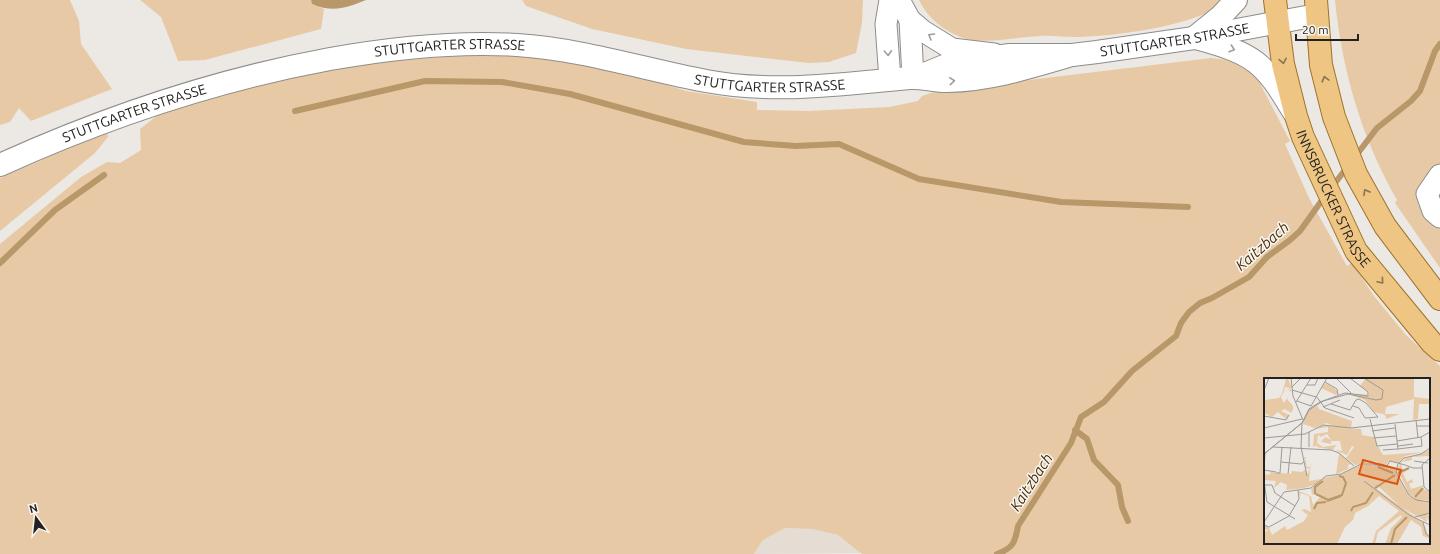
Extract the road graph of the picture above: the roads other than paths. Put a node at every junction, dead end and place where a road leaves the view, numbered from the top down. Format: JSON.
{"nodes":[{"id":1,"x":890,"y":0,"type":"edge"},
{"id":2,"x":899,"y":0,"type":"edge"},
{"id":3,"x":1236,"y":0,"type":"edge"},
{"id":4,"x":1275,"y":0,"type":"edge"},
{"id":5,"x":1317,"y":8,"type":"edge"},
{"id":6,"x":910,"y":20,"type":"junction"},
{"id":7,"x":1277,"y":23,"type":"junction"},
{"id":8,"x":1194,"y":38,"type":"junction"},
{"id":9,"x":1008,"y":55,"type":"junction"},
{"id":10,"x":1072,"y":55,"type":"junction"},
{"id":11,"x":913,"y":78,"type":"junction"},
{"id":12,"x":890,"y":80,"type":"junction"},
{"id":13,"x":1296,"y":116,"type":"junction"},
{"id":14,"x":0,"y":165,"type":"edge"},
{"id":15,"x":1440,"y":175,"type":"edge"},
{"id":16,"x":1440,"y":217,"type":"edge"},
{"id":17,"x":1440,"y":299,"type":"edge"},
{"id":18,"x":1440,"y":350,"type":"edge"}],
"edges":[{"from":1,"to":12,"type":"street","one_way":true},
{"from":2,"to":6,"type":"street"},
{"from":3,"to":8,"type":"main road"},
{"from":4,"to":7,"type":"main road","name":"INNSBRUCKER STRASSE"},
{"from":5,"to":7,"type":"main road","name":"INNSBRUCKER STRASSE"},
{"from":17,"to":5,"type":"main road","name":"INNSBRUCKER STRASSE","one_way":true},
{"from":9,"to":6,"type":"street","one_way":true},
{"from":6,"to":11,"type":"street"},
{"from":7,"to":8,"type":"main road","name":"STUTTGARTER STRASSE"},
{"from":7,"to":13,"type":"main road","name":"INNSBRUCKER STRASSE","one_way":true},
{"from":8,"to":10,"type":"main road","name":"STUTTGARTER STRASSE"},
{"from":8,"to":13,"type":"main road","one_way":true},
{"from":9,"to":10,"type":"main road","name":"STUTTGARTER STRASSE"},
{"from":9,"to":11,"type":"main road","name":"STUTTGARTER STRASSE"},
{"from":11,"to":10,"type":"main road","name":"STUTTGARTER STRASSE","one_way":true},
{"from":11,"to":12,"type":"main road","name":"STUTTGARTER STRASSE"},
{"from":12,"to":14,"type":"main road","name":"STUTTGARTER STRASSE"},
{"from":13,"to":18,"type":"main road","name":"INNSBRUCKER STRASSE","one_way":true},
{"from":15,"to":16,"type":"street"}]}
